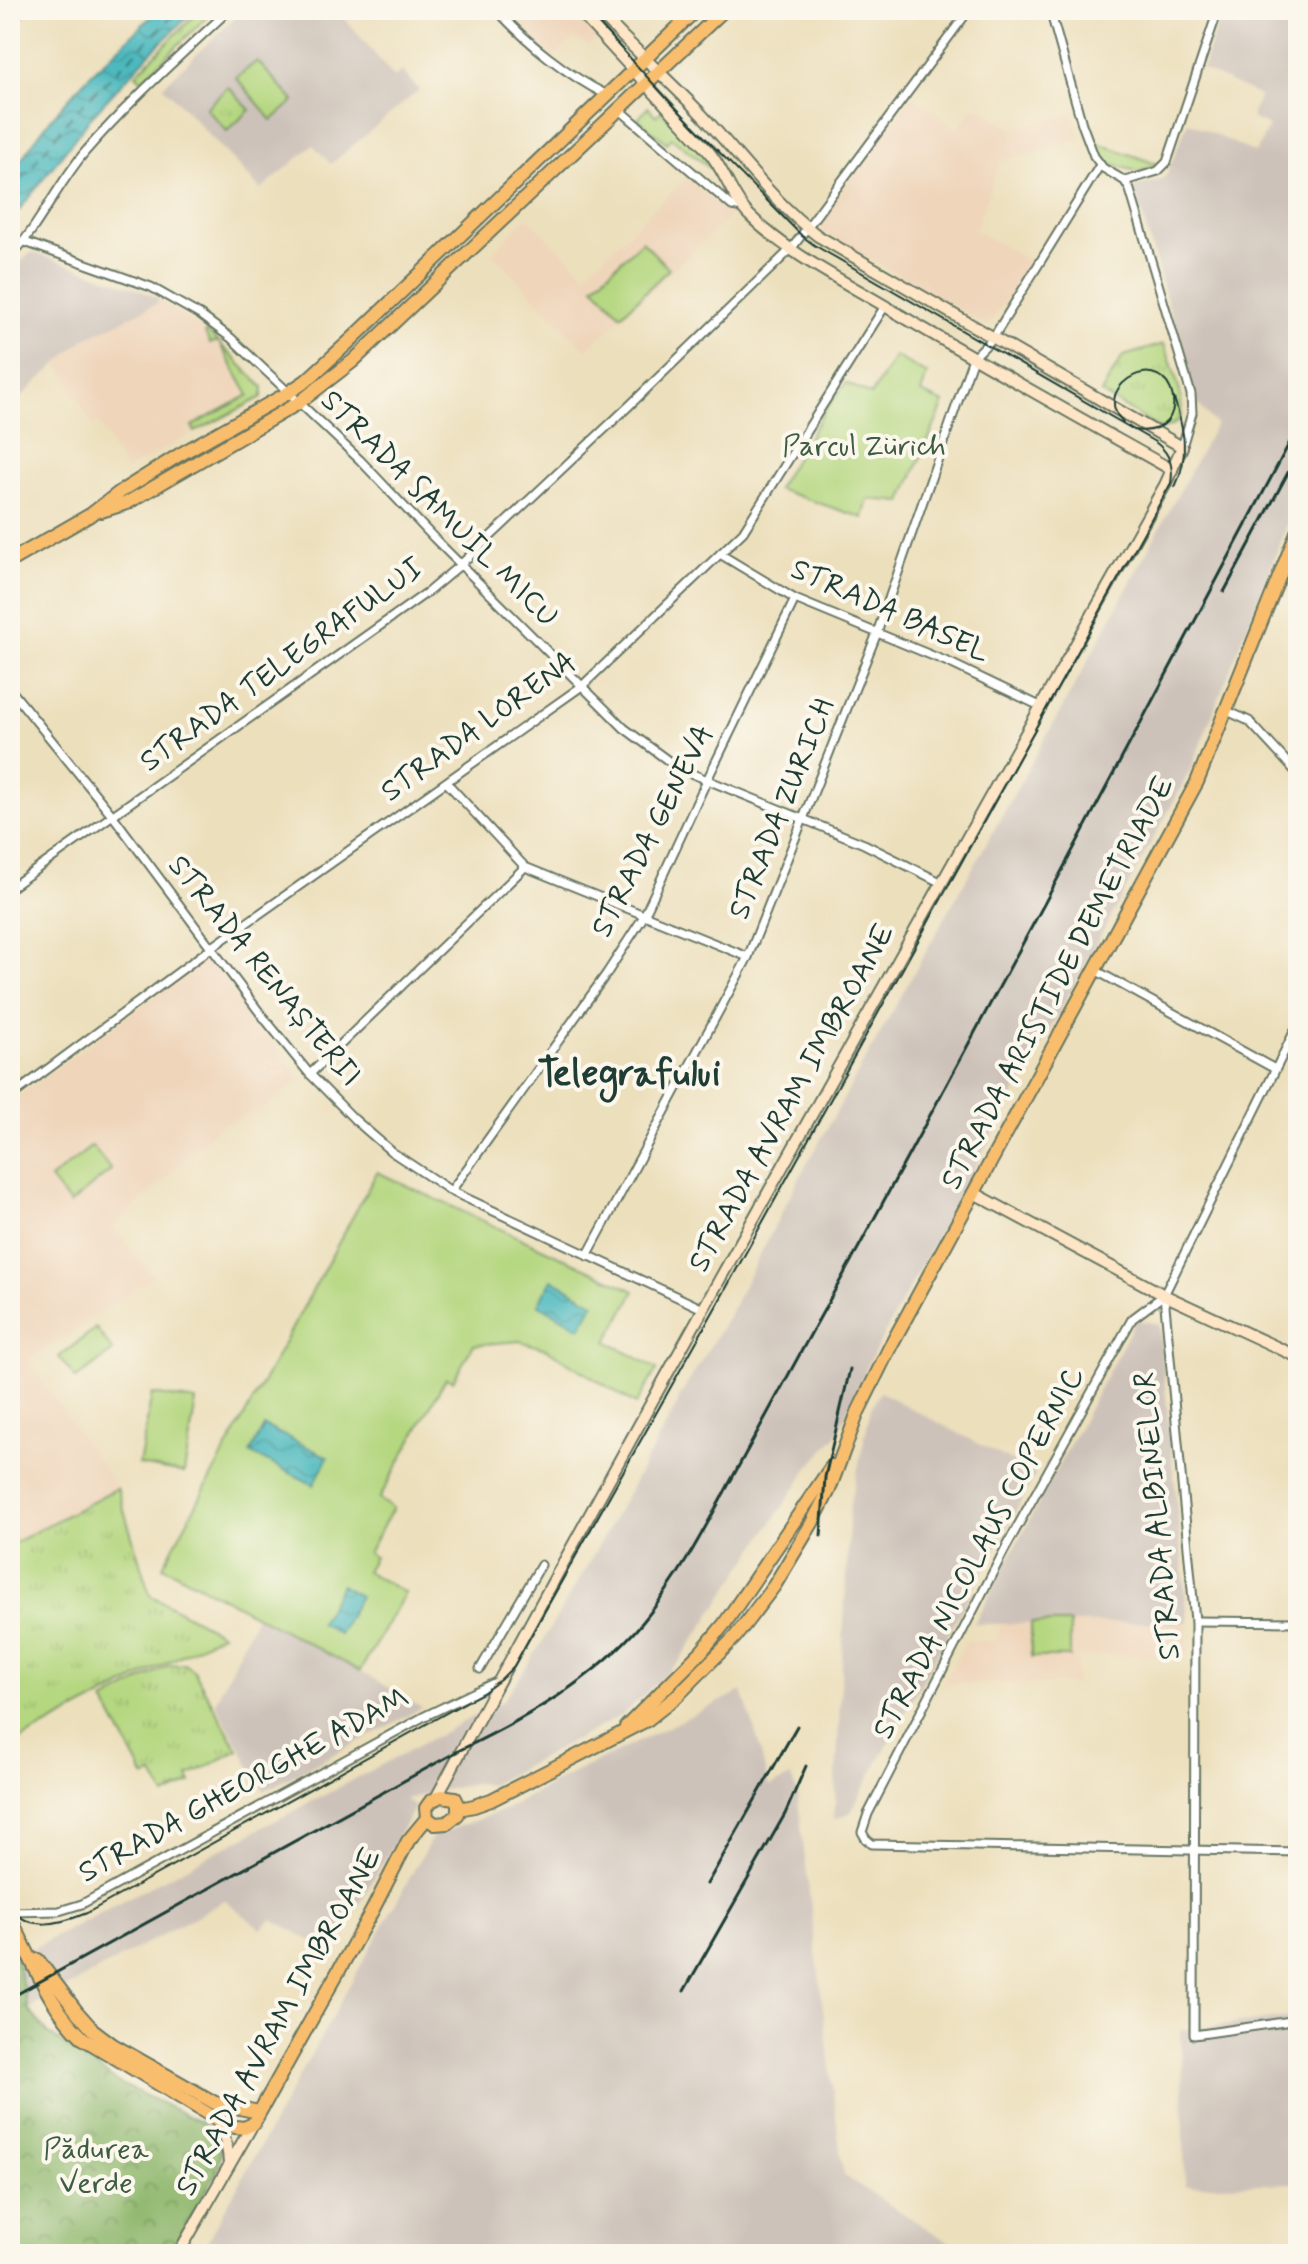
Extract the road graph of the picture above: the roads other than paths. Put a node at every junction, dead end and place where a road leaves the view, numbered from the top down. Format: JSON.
{"nodes":[{"id":1,"x":21,"y":10,"type":"edge"},
{"id":2,"x":229,"y":10,"type":"edge"},
{"id":3,"x":497,"y":10,"type":"edge"},
{"id":4,"x":578,"y":10,"type":"edge"},
{"id":5,"x":597,"y":10,"type":"edge"},
{"id":6,"x":696,"y":10,"type":"edge"},
{"id":7,"x":724,"y":10,"type":"edge"},
{"id":8,"x":969,"y":10,"type":"edge"},
{"id":9,"x":1050,"y":10,"type":"edge"},
{"id":10,"x":1218,"y":10,"type":"edge"},
{"id":11,"x":10,"y":22,"type":"edge"},
{"id":12,"x":645,"y":59,"type":"junction"},
{"id":13,"x":633,"y":70,"type":"junction"},
{"id":14,"x":660,"y":72,"type":"junction"},
{"id":15,"x":646,"y":84,"type":"junction"},
{"id":16,"x":607,"y":95,"type":"junction"},
{"id":17,"x":619,"y":109,"type":"junction"},
{"id":18,"x":1100,"y":165,"type":"junction"},
{"id":19,"x":1125,"y":181,"type":"junction"},
{"id":20,"x":743,"y":208,"type":"junction"},
{"id":21,"x":808,"y":228,"type":"junction"},
{"id":22,"x":25,"y":242,"type":"junction"},
{"id":23,"x":792,"y":248,"type":"junction"},
{"id":24,"x":10,"y":257,"type":"edge"},
{"id":25,"x":885,"y":306,"type":"junction"},
{"id":26,"x":993,"y":338,"type":"junction"},
{"id":27,"x":973,"y":358,"type":"junction"},
{"id":28,"x":288,"y":393,"type":"junction"},
{"id":29,"x":300,"y":402,"type":"junction"},
{"id":30,"x":1182,"y":447,"type":"junction"},
{"id":31,"x":1172,"y":470,"type":"junction"},
{"id":32,"x":90,"y":515,"type":"junction"},
{"id":33,"x":1298,"y":530,"type":"edge"},
{"id":34,"x":720,"y":554,"type":"junction"},
{"id":35,"x":10,"y":561,"type":"edge"},
{"id":36,"x":460,"y":565,"type":"junction"},
{"id":37,"x":795,"y":599,"type":"junction"},
{"id":38,"x":877,"y":633,"type":"junction"},
{"id":39,"x":582,"y":686,"type":"junction"},
{"id":40,"x":10,"y":689,"type":"edge"},
{"id":41,"x":1042,"y":707,"type":"junction"},
{"id":42,"x":1225,"y":710,"type":"junction"},
{"id":43,"x":1298,"y":774,"type":"edge"},
{"id":44,"x":707,"y":780,"type":"junction"},
{"id":45,"x":447,"y":783,"type":"junction"},
{"id":46,"x":113,"y":816,"type":"junction"},
{"id":47,"x":804,"y":818,"type":"junction"},
{"id":48,"x":525,"y":867,"type":"junction"},
{"id":49,"x":942,"y":883,"type":"junction"},
{"id":50,"x":10,"y":888,"type":"edge"},
{"id":51,"x":644,"y":916,"type":"junction"},
{"id":52,"x":211,"y":948,"type":"junction"},
{"id":53,"x":748,"y":957,"type":"junction"},
{"id":54,"x":1094,"y":970,"type":"junction"},
{"id":55,"x":1298,"y":1024,"type":"edge"},
{"id":56,"x":1275,"y":1069,"type":"junction"},
{"id":57,"x":310,"y":1074,"type":"junction"},
{"id":58,"x":10,"y":1097,"type":"edge"},
{"id":59,"x":451,"y":1191,"type":"junction"},
{"id":60,"x":974,"y":1193,"type":"junction"},
{"id":61,"x":587,"y":1256,"type":"junction"},
{"id":62,"x":1164,"y":1295,"type":"junction"},
{"id":63,"x":703,"y":1309,"type":"junction"},
{"id":64,"x":1298,"y":1357,"type":"edge"},
{"id":65,"x":843,"y":1450,"type":"junction"},
{"id":66,"x":541,"y":1565,"type":"dead end"},
{"id":67,"x":1195,"y":1621,"type":"junction"},
{"id":68,"x":1298,"y":1622,"type":"edge"},
{"id":69,"x":480,"y":1669,"type":"dead end"},
{"id":70,"x":498,"y":1681,"type":"junction"},
{"id":71,"x":616,"y":1736,"type":"junction"},
{"id":72,"x":448,"y":1776,"type":"junction"},
{"id":73,"x":451,"y":1796,"type":"junction"},
{"id":74,"x":436,"y":1798,"type":"junction"},
{"id":75,"x":459,"y":1809,"type":"junction"},
{"id":76,"x":427,"y":1818,"type":"junction"},
{"id":77,"x":1196,"y":1849,"type":"junction"},
{"id":78,"x":1298,"y":1852,"type":"edge"},
{"id":79,"x":10,"y":1915,"type":"edge"},
{"id":80,"x":19,"y":1934,"type":"junction"},
{"id":81,"x":1298,"y":2020,"type":"edge"},
{"id":82,"x":256,"y":2118,"type":"junction"},
{"id":83,"x":216,"y":2119,"type":"junction"},
{"id":84,"x":229,"y":2167,"type":"junction"},
{"id":85,"x":178,"y":2254,"type":"edge"}],
"edges":[{"from":1,"to":11,"type":"street"},
{"from":2,"to":22,"type":"street"},
{"from":3,"to":16,"type":"street"},
{"from":4,"to":13,"type":"street"},
{"from":5,"to":12,"type":"street"},
{"from":6,"to":12,"type":"main road"},
{"from":7,"to":14,"type":"main road"},
{"from":8,"to":21,"type":"street","name":"STRADA TELEGRAFULUI"},
{"from":9,"to":18,"type":"street"},
{"from":10,"to":19,"type":"street"},
{"from":12,"to":13,"type":"main road"},
{"from":12,"to":14,"type":"street"},
{"from":13,"to":15,"type":"street"},
{"from":13,"to":16,"type":"main road"},
{"from":14,"to":15,"type":"main road"},
{"from":14,"to":21,"type":"street"},
{"from":15,"to":17,"type":"main road"},
{"from":15,"to":20,"type":"street"},
{"from":16,"to":28,"type":"main road"},
{"from":17,"to":20,"type":"street"},
{"from":17,"to":29,"type":"main road"},
{"from":18,"to":19,"type":"street"},
{"from":18,"to":26,"type":"street"},
{"from":19,"to":30,"type":"street"},
{"from":20,"to":23,"type":"street"},
{"from":21,"to":23,"type":"street","name":"STRADA TELEGRAFULUI"},
{"from":21,"to":26,"type":"street"},
{"from":22,"to":24,"type":"street"},
{"from":22,"to":28,"type":"street","name":"STRADA SAMUIL MICU"},
{"from":23,"to":25,"type":"street"},
{"from":23,"to":36,"type":"street","name":"STRADA TELEGRAFULUI"},
{"from":25,"to":27,"type":"street"},
{"from":25,"to":34,"type":"street","name":"STRADA LORENA"},
{"from":26,"to":27,"type":"street"},
{"from":26,"to":30,"type":"street"},
{"from":27,"to":31,"type":"street"},
{"from":27,"to":38,"type":"street","name":"STRADA ZURICH"},
{"from":28,"to":29,"type":"street","name":"STRADA SAMUIL MICU"},
{"from":28,"to":32,"type":"main road"},
{"from":29,"to":32,"type":"main road"},
{"from":29,"to":36,"type":"street","name":"STRADA SAMUIL MICU"},
{"from":30,"to":31,"type":"street","name":"STRADA AVRAM IMBROANE"},
{"from":31,"to":41,"type":"street","name":"STRADA AVRAM IMBROANE"},
{"from":32,"to":35,"type":"main road"},
{"from":33,"to":42,"type":"main road","name":"STRADA ARISTIDE DEMETRIADE"},
{"from":34,"to":37,"type":"street","name":"STRADA BASEL"},
{"from":34,"to":39,"type":"street","name":"STRADA LORENA"},
{"from":36,"to":39,"type":"street","name":"STRADA SAMUIL MICU"},
{"from":36,"to":46,"type":"street","name":"STRADA TELEGRAFULUI"},
{"from":37,"to":38,"type":"street","name":"STRADA BASEL"},
{"from":37,"to":44,"type":"street","name":"STRADA GENEVA"},
{"from":38,"to":41,"type":"street","name":"STRADA BASEL"},
{"from":38,"to":47,"type":"street","name":"STRADA ZURICH"},
{"from":39,"to":44,"type":"street","name":"STRADA SAMUIL MICU"},
{"from":39,"to":45,"type":"street","name":"STRADA LORENA"},
{"from":40,"to":46,"type":"street","name":"STRADA RENAȘTERII"},
{"from":41,"to":49,"type":"street","name":"STRADA AVRAM IMBROANE"},
{"from":42,"to":43,"type":"street"},
{"from":42,"to":54,"type":"main road","name":"STRADA ARISTIDE DEMETRIADE"},
{"from":44,"to":47,"type":"street","name":"STRADA SAMUIL MICU"},
{"from":44,"to":51,"type":"street","name":"STRADA GENEVA"},
{"from":45,"to":48,"type":"street"},
{"from":45,"to":52,"type":"street","name":"STRADA LORENA"},
{"from":46,"to":50,"type":"street","name":"STRADA TELEGRAFULUI"},
{"from":46,"to":52,"type":"street","name":"STRADA RENAȘTERII"},
{"from":47,"to":49,"type":"street","name":"STRADA SAMUIL MICU"},
{"from":47,"to":53,"type":"street","name":"STRADA ZURICH"},
{"from":48,"to":51,"type":"street"},
{"from":48,"to":57,"type":"street"},
{"from":49,"to":63,"type":"street","name":"STRADA AVRAM IMBROANE"},
{"from":51,"to":53,"type":"street"},
{"from":51,"to":59,"type":"street","name":"STRADA GENEVA"},
{"from":52,"to":57,"type":"street","name":"STRADA RENAȘTERII"},
{"from":52,"to":58,"type":"street","name":"STRADA LORENA"},
{"from":53,"to":61,"type":"street","name":"STRADA ZURICH"},
{"from":54,"to":56,"type":"street"},
{"from":54,"to":60,"type":"main road","name":"STRADA ARISTIDE DEMETRIADE"},
{"from":55,"to":56,"type":"street"},
{"from":56,"to":62,"type":"street"},
{"from":57,"to":59,"type":"street","name":"STRADA RENAȘTERII"},
{"from":59,"to":61,"type":"street","name":"STRADA RENAȘTERII"},
{"from":60,"to":62,"type":"street"},
{"from":60,"to":65,"type":"main road","name":"STRADA ARISTIDE DEMETRIADE"},
{"from":61,"to":63,"type":"street","name":"STRADA RENAȘTERII"},
{"from":62,"to":64,"type":"street"},
{"from":62,"to":67,"type":"street","name":"STRADA ALBINELOR"},
{"from":62,"to":77,"type":"street","name":"STRADA NICOLAUS COPERNIC"},
{"from":63,"to":70,"type":"street","name":"STRADA AVRAM IMBROANE"},
{"from":65,"to":71,"type":"main road","name":"STRADA ARISTIDE DEMETRIADE"},
{"from":65,"to":71,"type":"main road","name":"STRADA ARISTIDE DEMETRIADE"},
{"from":66,"to":69,"type":"street"},
{"from":67,"to":68,"type":"street"},
{"from":67,"to":77,"type":"street","name":"STRADA ALBINELOR"},
{"from":70,"to":72,"type":"street","name":"STRADA AVRAM IMBROANE"},
{"from":70,"to":79,"type":"street","name":"STRADA GHEORGHE ADAM"},
{"from":71,"to":75,"type":"main road","name":"STRADA ARISTIDE DEMETRIADE"},
{"from":72,"to":73,"type":"street"},
{"from":72,"to":74,"type":"street","name":"STRADA AVRAM IMBROANE"},
{"from":73,"to":74,"type":"main road"},
{"from":73,"to":75,"type":"main road"},
{"from":74,"to":76,"type":"main road"},
{"from":75,"to":76,"type":"main road"},
{"from":76,"to":82,"type":"main road","name":"STRADA AVRAM IMBROANE"},
{"from":77,"to":78,"type":"street"},
{"from":77,"to":81,"type":"street","name":"STRADA ALBINELOR"},
{"from":79,"to":80,"type":"main road","name":"STRADA GHEORGHE ADAM"},
{"from":80,"to":82,"type":"main road","name":"STRADA GHEORGHE ADAM"},
{"from":80,"to":83,"type":"main road","name":"STRADA GHEORGHE ADAM"},
{"from":82,"to":83,"type":"main road","name":"STRADA GHEORGHE ADAM"},
{"from":82,"to":84,"type":"street","name":"STRADA AVRAM IMBROANE"},
{"from":83,"to":84,"type":"street"},
{"from":84,"to":85,"type":"street","name":"STRADA AVRAM IMBROANE"}]}
